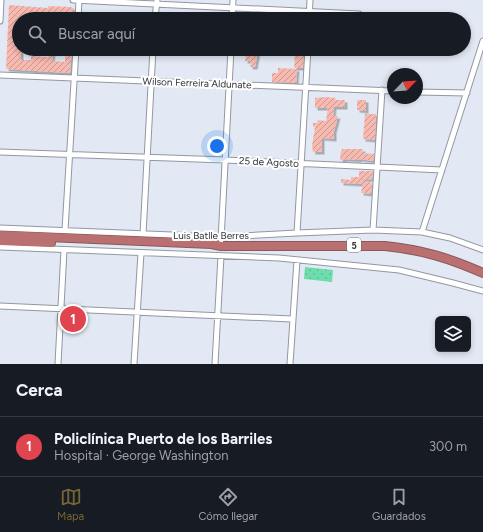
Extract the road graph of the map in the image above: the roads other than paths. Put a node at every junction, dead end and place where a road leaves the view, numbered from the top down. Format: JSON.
{"nodes":[{"id":1,"x":1,"y":0,"type":"edge"},
{"id":2,"x":73,"y":0,"type":"edge"},
{"id":3,"x":79,"y":0,"type":"edge"},
{"id":4,"x":233,"y":0,"type":"edge"},
{"id":5,"x":310,"y":0,"type":"edge"},
{"id":6,"x":157,"y":2,"type":"edge"},
{"id":7,"x":233,"y":8,"type":"junction"},
{"id":8,"x":310,"y":11,"type":"junction"},
{"id":9,"x":78,"y":12,"type":"edge"},
{"id":10,"x":156,"y":12,"type":"edge"},
{"id":11,"x":233,"y":12,"type":"edge"},
{"id":12,"x":326,"y":12,"type":"edge"},
{"id":13,"x":0,"y":21,"type":"edge"},
{"id":14,"x":483,"y":41,"type":"edge"},
{"id":15,"x":76,"y":56,"type":"edge"},
{"id":16,"x":153,"y":56,"type":"edge"},
{"id":17,"x":231,"y":56,"type":"edge"},
{"id":18,"x":308,"y":56,"type":"edge"},
{"id":19,"x":0,"y":75,"type":"edge"},
{"id":20,"x":75,"y":78,"type":"junction"},
{"id":21,"x":151,"y":81,"type":"junction"},
{"id":22,"x":229,"y":84,"type":"junction"},
{"id":23,"x":306,"y":88,"type":"junction"},
{"id":24,"x":382,"y":90,"type":"junction"},
{"id":25,"x":387,"y":90,"type":"edge"},
{"id":26,"x":423,"y":92,"type":"edge"},
{"id":27,"x":467,"y":93,"type":"junction"},
{"id":28,"x":0,"y":152,"type":"edge"},
{"id":29,"x":70,"y":154,"type":"junction"},
{"id":30,"x":147,"y":158,"type":"junction"},
{"id":31,"x":226,"y":160,"type":"junction"},
{"id":32,"x":301,"y":163,"type":"junction"},
{"id":33,"x":377,"y":167,"type":"junction"},
{"id":34,"x":442,"y":170,"type":"junction"},
{"id":35,"x":0,"y":228,"type":"edge"},
{"id":36,"x":65,"y":230,"type":"junction"},
{"id":37,"x":373,"y":230,"type":"junction"},
{"id":38,"x":297,"y":232,"type":"junction"},
{"id":39,"x":422,"y":232,"type":"junction"},
{"id":40,"x":143,"y":234,"type":"junction"},
{"id":41,"x":0,"y":235,"type":"edge"},
{"id":42,"x":0,"y":241,"type":"edge"},
{"id":43,"x":221,"y":242,"type":"junction"},
{"id":44,"x":0,"y":247,"type":"edge"},
{"id":45,"x":64,"y":250,"type":"junction"},
{"id":46,"x":483,"y":250,"type":"edge"},
{"id":47,"x":141,"y":253,"type":"junction"},
{"id":48,"x":220,"y":256,"type":"junction"},
{"id":49,"x":296,"y":260,"type":"junction"},
{"id":50,"x":483,"y":273,"type":"edge"},
{"id":51,"x":483,"y":292,"type":"edge"},
{"id":52,"x":0,"y":306,"type":"edge"},
{"id":53,"x":61,"y":308,"type":"junction"},
{"id":54,"x":137,"y":311,"type":"junction"},
{"id":55,"x":218,"y":315,"type":"junction"},
{"id":56,"x":292,"y":319,"type":"junction"},
{"id":57,"x":58,"y":364,"type":"edge"},
{"id":58,"x":134,"y":364,"type":"edge"},
{"id":59,"x":215,"y":364,"type":"edge"},
{"id":60,"x":290,"y":364,"type":"edge"}],
"edges":[{"from":1,"to":13,"type":"street"},
{"from":2,"to":3,"type":"street"},
{"from":3,"to":6,"type":"street"},
{"from":3,"to":9,"type":"street"},
{"from":4,"to":7,"type":"street"},
{"from":5,"to":8,"type":"street"},
{"from":6,"to":7,"type":"street"},
{"from":6,"to":10,"type":"street"},
{"from":7,"to":8,"type":"street"},
{"from":7,"to":11,"type":"street"},
{"from":8,"to":12,"type":"street"},
{"from":14,"to":27,"type":"street"},
{"from":15,"to":20,"type":"street"},
{"from":16,"to":21,"type":"street"},
{"from":17,"to":22,"type":"street"},
{"from":18,"to":23,"type":"street"},
{"from":19,"to":20,"type":"street","name":"Wilson Ferreira Aldunate"},
{"from":20,"to":21,"type":"street","name":"Wilson Ferreira Aldunate"},
{"from":20,"to":29,"type":"street"},
{"from":21,"to":22,"type":"street","name":"Wilson Ferreira Aldunate"},
{"from":21,"to":30,"type":"street"},
{"from":22,"to":23,"type":"street","name":"Wilson Ferreira Aldunate"},
{"from":22,"to":31,"type":"street"},
{"from":23,"to":24,"type":"street","name":"Wilson Ferreira Aldunate"},
{"from":23,"to":32,"type":"street"},
{"from":24,"to":25,"type":"street","name":"Wilson Ferreira Aldunate"},
{"from":24,"to":33,"type":"street"},
{"from":26,"to":27,"type":"street"},
{"from":27,"to":34,"type":"street"},
{"from":28,"to":29,"type":"street","name":"25 de Agosto"},
{"from":29,"to":30,"type":"street","name":"25 de Agosto"},
{"from":29,"to":36,"type":"street"},
{"from":30,"to":31,"type":"street","name":"25 de Agosto"},
{"from":30,"to":40,"type":"street"},
{"from":31,"to":32,"type":"street","name":"25 de Agosto"},
{"from":31,"to":43,"type":"street"},
{"from":32,"to":33,"type":"street","name":"25 de Agosto"},
{"from":32,"to":38,"type":"street"},
{"from":33,"to":34,"type":"street","name":"25 de Agosto"},
{"from":33,"to":37,"type":"street"},
{"from":34,"to":39,"type":"street"},
{"from":35,"to":36,"type":"street","name":"Luis Batlle Berres"},
{"from":36,"to":40,"type":"street","name":"Luis Batlle Berres"},
{"from":37,"to":38,"type":"street","name":"Luis Batlle Berres"},
{"from":37,"to":39,"type":"street","name":"Luis Batlle Berres"},
{"from":38,"to":43,"type":"street","name":"Luis Batlle Berres"},
{"from":39,"to":46,"type":"street","name":"Luis Batlle Berres"},
{"from":40,"to":43,"type":"street","name":"Luis Batlle Berres"},
{"from":41,"to":43,"type":"highway","number":"5"},
{"from":42,"to":43,"type":"highway","number":"5"},
{"from":43,"to":50,"type":"highway","number":"5"},
{"from":44,"to":45,"type":"street"},
{"from":45,"to":47,"type":"street"},
{"from":45,"to":53,"type":"street"},
{"from":47,"to":48,"type":"street"},
{"from":47,"to":54,"type":"street"},
{"from":48,"to":49,"type":"street"},
{"from":48,"to":55,"type":"street"},
{"from":49,"to":51,"type":"street"},
{"from":49,"to":56,"type":"street"},
{"from":52,"to":53,"type":"street"},
{"from":53,"to":54,"type":"street"},
{"from":53,"to":57,"type":"street"},
{"from":54,"to":55,"type":"street"},
{"from":54,"to":58,"type":"street"},
{"from":55,"to":56,"type":"street"},
{"from":55,"to":59,"type":"street"},
{"from":56,"to":60,"type":"street"}]}
